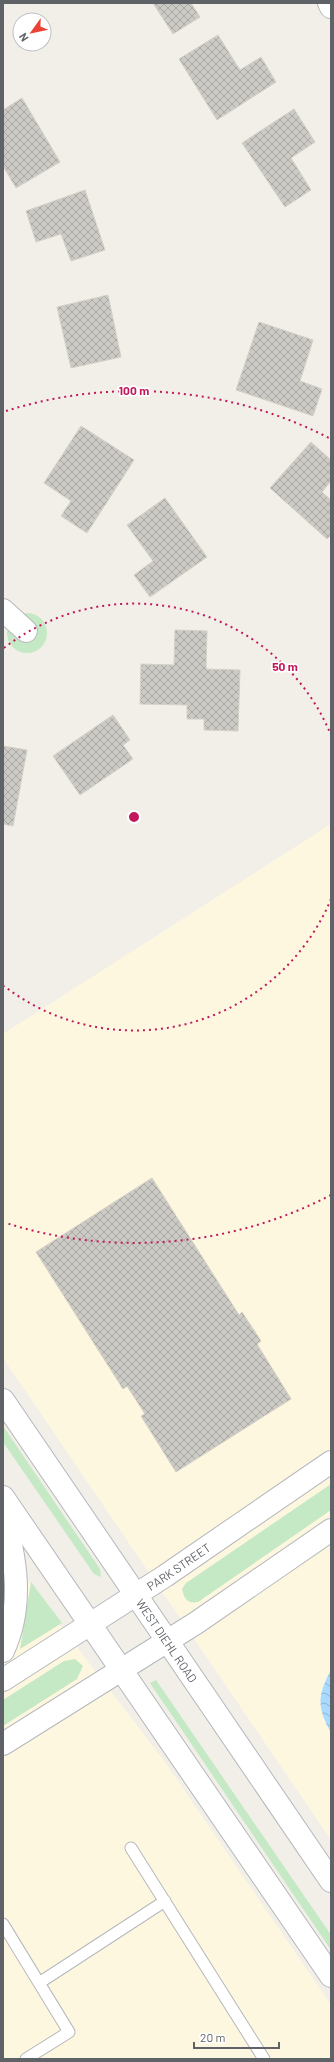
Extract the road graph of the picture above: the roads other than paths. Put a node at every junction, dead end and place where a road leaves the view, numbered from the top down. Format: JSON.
{"nodes":[{"id":1,"x":329,"y":3,"type":"edge"},
{"id":2,"x":331,"y":7,"type":"edge"},
{"id":3,"x":3,"y":610,"type":"edge"},
{"id":4,"x":26,"y":631,"type":"dead end"},
{"id":5,"x":3,"y":1400,"type":"edge"},
{"id":6,"x":331,"y":1462,"type":"edge"},
{"id":7,"x":3,"y":1497,"type":"edge"},
{"id":8,"x":3,"y":1509,"type":"edge"},
{"id":9,"x":331,"y":1530,"type":"edge"},
{"id":10,"x":136,"y":1595,"type":"junction"},
{"id":11,"x":90,"y":1624,"type":"junction"},
{"id":12,"x":167,"y":1641,"type":"junction"},
{"id":13,"x":3,"y":1651,"type":"edge"},
{"id":14,"x":121,"y":1669,"type":"junction"},
{"id":15,"x":3,"y":1680,"type":"edge"},
{"id":16,"x":3,"y":1744,"type":"edge"},
{"id":17,"x":131,"y":1848,"type":"dead end"},
{"id":18,"x":331,"y":1880,"type":"edge"},
{"id":19,"x":165,"y":1901,"type":"junction"},
{"id":20,"x":3,"y":1924,"type":"edge"},
{"id":21,"x":331,"y":1976,"type":"edge"},
{"id":22,"x":39,"y":1983,"type":"junction"},
{"id":23,"x":26,"y":2059,"type":"edge"},
{"id":24,"x":264,"y":2059,"type":"edge"}],
"edges":[{"from":1,"to":2,"type":"street"},
{"from":3,"to":4,"type":"street"},
{"from":5,"to":10,"type":"street","name":"WEST DIEHL ROAD"},
{"from":6,"to":10,"type":"street","name":"PARK STREET"},
{"from":7,"to":11,"type":"street"},
{"from":8,"to":13,"type":"street"},
{"from":9,"to":12,"type":"street"},
{"from":10,"to":11,"type":"street","name":"PARK STREET"},
{"from":10,"to":12,"type":"street","name":"WEST DIEHL ROAD"},
{"from":11,"to":14,"type":"street"},
{"from":11,"to":15,"type":"street","name":"PARK STREET"},
{"from":12,"to":14,"type":"street"},
{"from":12,"to":18,"type":"street","name":"WEST DIEHL ROAD"},
{"from":14,"to":16,"type":"street"},
{"from":14,"to":21,"type":"street"},
{"from":17,"to":19,"type":"lane"},
{"from":19,"to":22,"type":"lane"},
{"from":19,"to":24,"type":"lane"},
{"from":20,"to":22,"type":"lane"},
{"from":22,"to":23,"type":"lane"}]}
